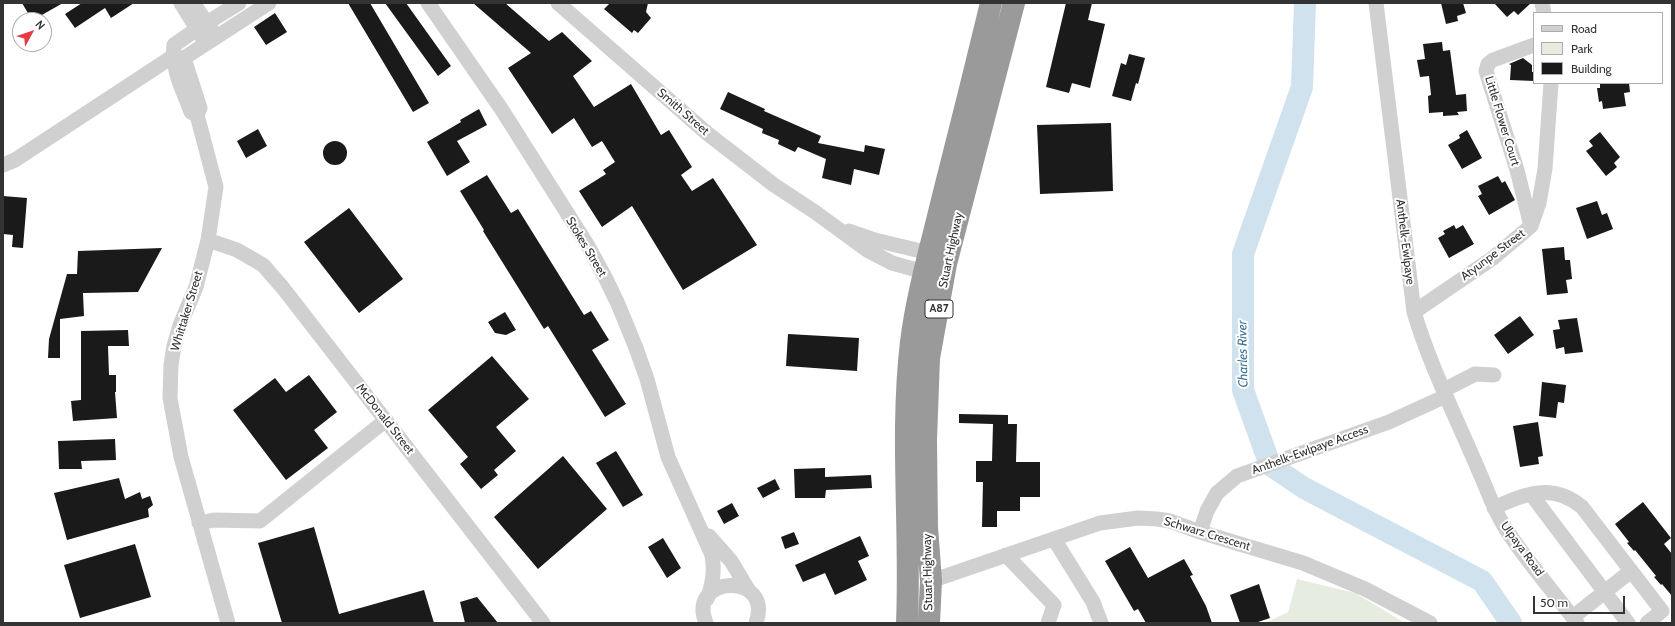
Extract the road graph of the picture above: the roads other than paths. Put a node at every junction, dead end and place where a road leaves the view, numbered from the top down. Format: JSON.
{"nodes":[{"id":1,"x":181,"y":3,"type":"edge"},
{"id":2,"x":193,"y":3,"type":"edge"},
{"id":3,"x":239,"y":3,"type":"edge"},
{"id":4,"x":269,"y":3,"type":"edge"},
{"id":5,"x":428,"y":3,"type":"edge"},
{"id":6,"x":991,"y":3,"type":"edge"},
{"id":7,"x":1014,"y":3,"type":"edge"},
{"id":8,"x":1376,"y":3,"type":"edge"},
{"id":9,"x":564,"y":5,"type":"edge"},
{"id":10,"x":202,"y":26,"type":"junction"},
{"id":11,"x":211,"y":39,"type":"junction"},
{"id":12,"x":1533,"y":45,"type":"edge"},
{"id":13,"x":178,"y":58,"type":"junction"},
{"id":14,"x":1551,"y":84,"type":"edge"},
{"id":15,"x":3,"y":165,"type":"edge"},
{"id":16,"x":1531,"y":226,"type":"junction"},
{"id":17,"x":208,"y":240,"type":"junction"},
{"id":18,"x":936,"y":264,"type":"junction"},
{"id":19,"x":1414,"y":312,"type":"junction"},
{"id":20,"x":1494,"y":375,"type":"dead end"},
{"id":21,"x":1445,"y":393,"type":"junction"},
{"id":22,"x":386,"y":420,"type":"junction"},
{"id":23,"x":1478,"y":469,"type":"joint"},
{"id":24,"x":1531,"y":494,"type":"junction"},
{"id":25,"x":1494,"y":508,"type":"junction"},
{"id":26,"x":695,"y":515,"type":"junction"},
{"id":27,"x":199,"y":523,"type":"junction"},
{"id":28,"x":1200,"y":532,"type":"junction"},
{"id":29,"x":1054,"y":539,"type":"junction"},
{"id":30,"x":1006,"y":555,"type":"junction"},
{"id":31,"x":1631,"y":571,"type":"junction"},
{"id":32,"x":909,"y":580,"type":"junction"},
{"id":33,"x":931,"y":581,"type":"junction"},
{"id":34,"x":749,"y":591,"type":"junction"},
{"id":35,"x":1604,"y":592,"type":"junction"},
{"id":36,"x":706,"y":602,"type":"junction"},
{"id":37,"x":1575,"y":620,"type":"edge"},
{"id":38,"x":228,"y":623,"type":"edge"},
{"id":39,"x":543,"y":623,"type":"edge"},
{"id":40,"x":695,"y":623,"type":"edge"},
{"id":41,"x":706,"y":623,"type":"edge"},
{"id":42,"x":756,"y":623,"type":"edge"},
{"id":43,"x":907,"y":623,"type":"edge"},
{"id":44,"x":929,"y":623,"type":"edge"},
{"id":45,"x":1048,"y":623,"type":"edge"},
{"id":46,"x":1100,"y":623,"type":"edge"},
{"id":47,"x":1430,"y":623,"type":"edge"},
{"id":48,"x":1628,"y":623,"type":"edge"},
{"id":49,"x":1647,"y":623,"type":"edge"}],
"edges":[{"from":1,"to":10,"type":"street"},
{"from":2,"to":10,"type":"street"},
{"from":3,"to":10,"type":"street"},
{"from":4,"to":11,"type":"street"},
{"from":5,"to":26,"type":"street","name":"Stokes Street"},
{"from":6,"to":18,"type":"highway","name":"Stuart Highway","number":"A87"},
{"from":7,"to":18,"type":"highway","name":"Stuart Highway","number":"A87"},
{"from":8,"to":19,"type":"street","name":"Anthelk-Ewlpaye"},
{"from":9,"to":18,"type":"street","name":"Smith Street"},
{"from":10,"to":11,"type":"street"},
{"from":10,"to":13,"type":"street"},
{"from":11,"to":13,"type":"street"},
{"from":12,"to":16,"type":"street","name":"Little Flower Court"},
{"from":13,"to":15,"type":"street"},
{"from":13,"to":17,"type":"street","name":"Whittaker Street"},
{"from":14,"to":16,"type":"street","name":"Atyunpe Street"},
{"from":16,"to":19,"type":"street","name":"Atyunpe Street"},
{"from":17,"to":22,"type":"street","name":"McDonald Street"},
{"from":17,"to":27,"type":"street","name":"Whittaker Street"},
{"from":18,"to":32,"type":"highway","name":"Stuart Highway","number":"A87"},
{"from":18,"to":33,"type":"highway","name":"Stuart Highway","number":"A87"},
{"from":19,"to":21,"type":"street","name":"Anthelk-Ewlpaye"},
{"from":20,"to":21,"type":"street","name":"Anthelk-Ewlpaye Access"},
{"from":21,"to":23,"type":"street","name":"Anthelk-Ewlpaye"},
{"from":21,"to":28,"type":"street","name":"Anthelk-Ewlpaye Access"},
{"from":22,"to":27,"type":"street"},
{"from":22,"to":39,"type":"street","name":"McDonald Street"},
{"from":23,"to":25,"type":"street","name":"Ulpaya Road"},
{"from":24,"to":25,"type":"street"},
{"from":24,"to":31,"type":"street"},
{"from":24,"to":35,"type":"street"},
{"from":25,"to":37,"type":"street","name":"Ulpaya Road"},
{"from":26,"to":34,"type":"street"},
{"from":26,"to":36,"type":"street"},
{"from":27,"to":38,"type":"street","name":"Whittaker Street"},
{"from":28,"to":29,"type":"street","name":"Schwarz Crescent"},
{"from":28,"to":47,"type":"street","name":"Schwarz Crescent"},
{"from":29,"to":30,"type":"street","name":"Schwarz Crescent"},
{"from":29,"to":46,"type":"street"},
{"from":30,"to":33,"type":"street","name":"Schwarz Crescent"},
{"from":30,"to":45,"type":"street"},
{"from":31,"to":35,"type":"street"},
{"from":31,"to":49,"type":"street"},
{"from":32,"to":33,"type":"highway"},
{"from":32,"to":43,"type":"highway","name":"Stuart Highway","number":"A87"},
{"from":33,"to":44,"type":"highway","name":"Stuart Highway","number":"A87"},
{"from":34,"to":36,"type":"street"},
{"from":34,"to":42,"type":"street"},
{"from":35,"to":37,"type":"street"},
{"from":35,"to":48,"type":"street"},
{"from":36,"to":40,"type":"street"},
{"from":36,"to":41,"type":"street"}]}
